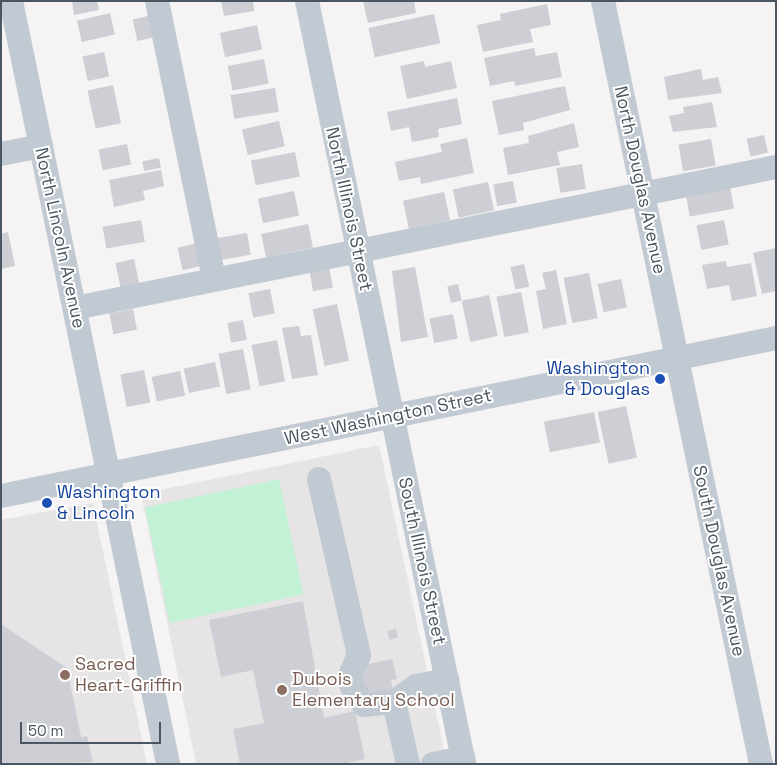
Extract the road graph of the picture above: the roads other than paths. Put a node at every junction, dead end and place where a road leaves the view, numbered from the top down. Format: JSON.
{"nodes":[{"id":1,"x":11,"y":1,"type":"edge"},
{"id":2,"x":158,"y":1,"type":"edge"},
{"id":3,"x":307,"y":1,"type":"edge"},
{"id":4,"x":603,"y":1,"type":"edge"},
{"id":5,"x":41,"y":146,"type":"junction"},
{"id":6,"x":1,"y":154,"type":"edge"},
{"id":7,"x":776,"y":167,"type":"edge"},
{"id":8,"x":643,"y":194,"type":"junction"},
{"id":9,"x":358,"y":251,"type":"junction"},
{"id":10,"x":214,"y":279,"type":"junction"},
{"id":11,"x":75,"y":308,"type":"junction"},
{"id":12,"x":776,"y":338,"type":"edge"},
{"id":13,"x":676,"y":359,"type":"junction"},
{"id":14,"x":392,"y":416,"type":"junction"},
{"id":15,"x":108,"y":475,"type":"junction"},
{"id":16,"x":320,"y":478,"type":"dead end"},
{"id":17,"x":1,"y":496,"type":"edge"},
{"id":18,"x":447,"y":680,"type":"junction"},
{"id":19,"x":394,"y":702,"type":"junction"},
{"id":20,"x":464,"y":761,"type":"edge"},
{"id":21,"x":168,"y":764,"type":"edge"},
{"id":22,"x":408,"y":764,"type":"edge"},
{"id":23,"x":433,"y":764,"type":"edge"},
{"id":24,"x":761,"y":764,"type":"edge"}],
"edges":[{"from":1,"to":5,"type":"street","name":"North Lincoln Avenue"},
{"from":2,"to":10,"type":"street"},
{"from":3,"to":9,"type":"street","name":"North Illinois Street"},
{"from":4,"to":8,"type":"street","name":"North Douglas Avenue"},
{"from":5,"to":6,"type":"street"},
{"from":5,"to":11,"type":"street","name":"North Lincoln Avenue"},
{"from":7,"to":8,"type":"street"},
{"from":8,"to":9,"type":"street"},
{"from":8,"to":13,"type":"street","name":"North Douglas Avenue"},
{"from":9,"to":10,"type":"street"},
{"from":9,"to":14,"type":"street","name":"North Illinois Street"},
{"from":10,"to":11,"type":"street"},
{"from":11,"to":15,"type":"street","name":"North Lincoln Avenue"},
{"from":12,"to":13,"type":"street","name":"West Washington Street"},
{"from":13,"to":14,"type":"street","name":"West Washington Street"},
{"from":13,"to":24,"type":"street","name":"South Douglas Avenue"},
{"from":14,"to":15,"type":"street","name":"West Washington Street"},
{"from":14,"to":18,"type":"street","name":"South Illinois Street"},
{"from":15,"to":17,"type":"street","name":"West Washington Street"},
{"from":15,"to":21,"type":"street","name":"North Lincoln Avenue"},
{"from":16,"to":19,"type":"street"},
{"from":18,"to":19,"type":"street"},
{"from":18,"to":20,"type":"street","name":"South Illinois Street"},
{"from":19,"to":22,"type":"street"},
{"from":20,"to":23,"type":"street"}]}
